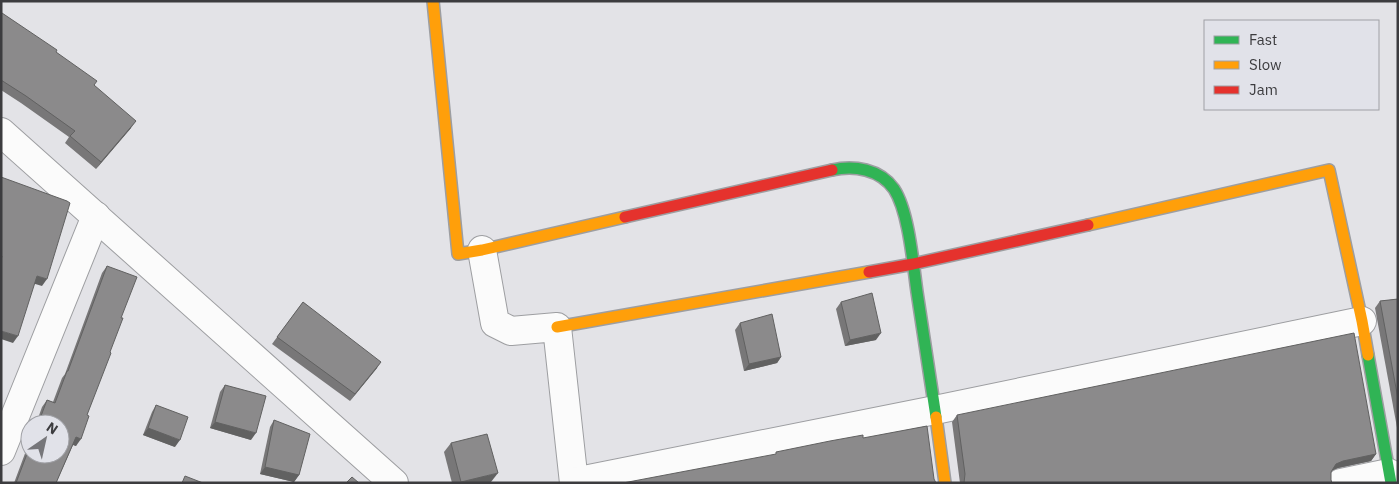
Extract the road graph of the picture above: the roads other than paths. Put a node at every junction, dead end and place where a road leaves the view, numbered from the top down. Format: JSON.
{"nodes":[{"id":1,"x":433,"y":1,"type":"edge"},
{"id":2,"x":1,"y":132,"type":"edge"},
{"id":3,"x":96,"y":216,"type":"junction"},
{"id":4,"x":482,"y":250,"type":"junction"},
{"id":5,"x":913,"y":264,"type":"junction"},
{"id":6,"x":1362,"y":321,"type":"junction"},
{"id":7,"x":557,"y":327,"type":"junction"},
{"id":8,"x":935,"y":410,"type":"junction"},
{"id":9,"x":1,"y":451,"type":"edge"},
{"id":10,"x":1390,"y":478,"type":"edge"},
{"id":11,"x":574,"y":482,"type":"edge"},
{"id":12,"x":394,"y":483,"type":"edge"},
{"id":13,"x":945,"y":483,"type":"edge"},
{"id":14,"x":1341,"y":483,"type":"edge"}],
"edges":[{"from":1,"to":4,"type":"street"},
{"from":2,"to":3,"type":"street"},
{"from":3,"to":9,"type":"street"},
{"from":3,"to":12,"type":"street"},
{"from":4,"to":5,"type":"street"},
{"from":4,"to":7,"type":"street"},
{"from":5,"to":6,"type":"street"},
{"from":5,"to":7,"type":"street"},
{"from":5,"to":8,"type":"street"},
{"from":6,"to":8,"type":"street"},
{"from":6,"to":10,"type":"street"},
{"from":7,"to":11,"type":"street"},
{"from":8,"to":11,"type":"street"},
{"from":8,"to":13,"type":"street"},
{"from":10,"to":14,"type":"street"}]}
